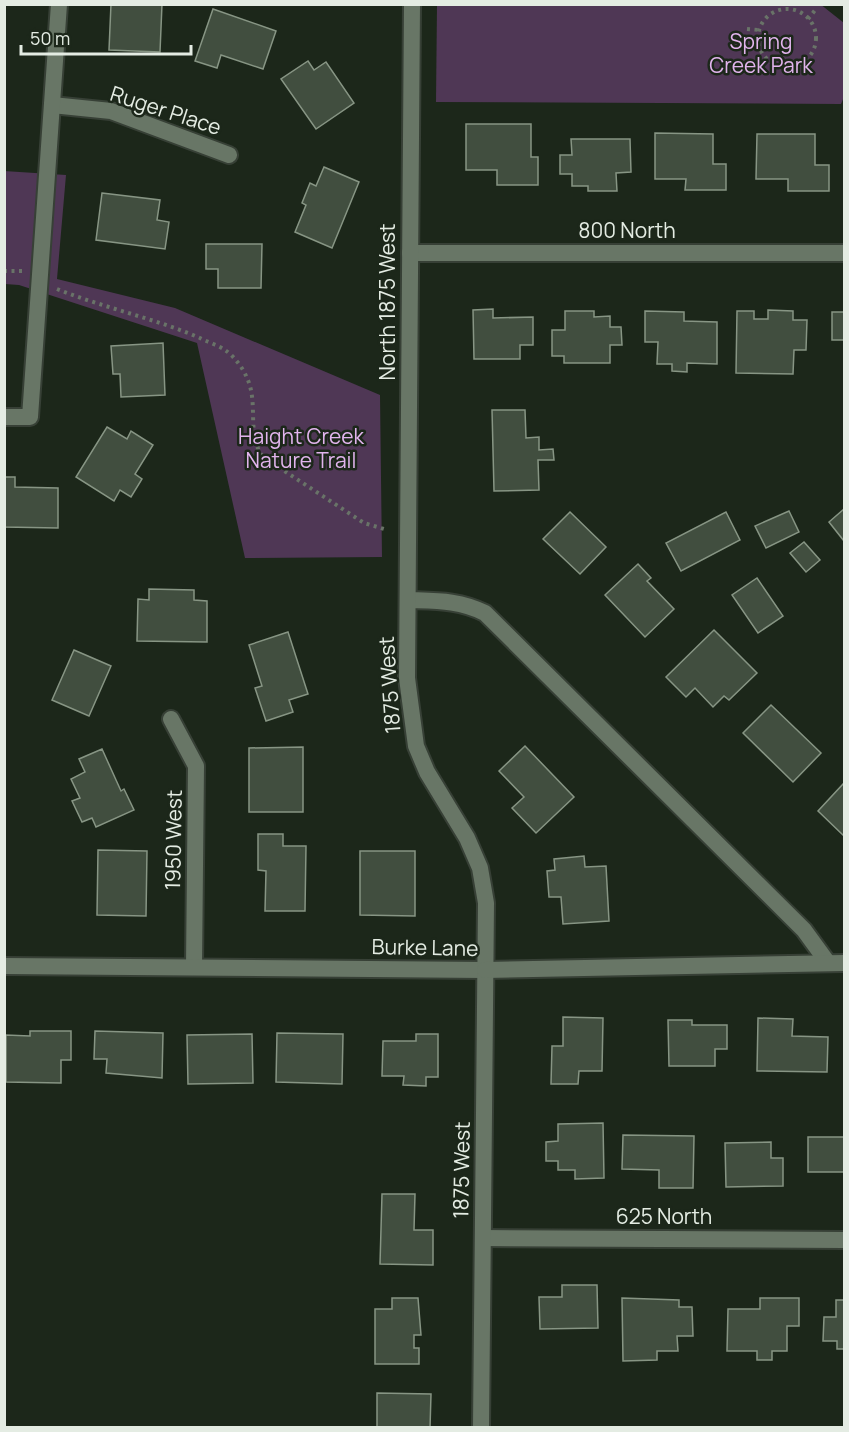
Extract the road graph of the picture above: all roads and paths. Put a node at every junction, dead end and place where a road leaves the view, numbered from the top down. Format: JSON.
{"nodes":[{"id":1,"x":59,"y":4,"type":"edge"},
{"id":2,"x":412,"y":4,"type":"edge"},
{"id":3,"x":778,"y":4,"type":"edge"},
{"id":4,"x":816,"y":9,"type":"dead end"},
{"id":5,"x":779,"y":10,"type":"junction"},
{"id":6,"x":808,"y":19,"type":"junction"},
{"id":7,"x":747,"y":29,"type":"dead end"},
{"id":8,"x":759,"y":30,"type":"junction"},
{"id":9,"x":52,"y":105,"type":"junction"},
{"id":10,"x":229,"y":155,"type":"dead end"},
{"id":11,"x":410,"y":253,"type":"junction"},
{"id":12,"x":844,"y":253,"type":"edge"},
{"id":13,"x":4,"y":271,"type":"edge"},
{"id":14,"x":27,"y":271,"type":"dead end"},
{"id":15,"x":56,"y":289,"type":"dead end"},
{"id":16,"x":4,"y":417,"type":"edge"},
{"id":17,"x":384,"y":530,"type":"dead end"},
{"id":18,"x":408,"y":600,"type":"junction"},
{"id":19,"x":171,"y":719,"type":"dead end"},
{"id":20,"x":836,"y":963,"type":"edge"},
{"id":21,"x":4,"y":966,"type":"edge"},
{"id":22,"x":194,"y":967,"type":"junction"},
{"id":23,"x":485,"y":970,"type":"junction"},
{"id":24,"x":483,"y":1238,"type":"junction"},
{"id":25,"x":844,"y":1240,"type":"edge"},
{"id":26,"x":481,"y":1428,"type":"edge"}],
"edges":[{"from":1,"to":9,"type":"street"},
{"from":2,"to":11,"type":"street","name":"North 1875 West"},
{"from":3,"to":5,"type":"path"},
{"from":4,"to":6,"type":"path"},
{"from":5,"to":6,"type":"path"},
{"from":5,"to":8,"type":"path"},
{"from":6,"to":8,"type":"path"},
{"from":7,"to":8,"type":"path"},
{"from":9,"to":10,"type":"street","name":"Ruger Place"},
{"from":9,"to":16,"type":"street"},
{"from":11,"to":12,"type":"street","name":"800 North"},
{"from":11,"to":18,"type":"street","name":"North 1875 West"},
{"from":13,"to":14,"type":"path"},
{"from":15,"to":17,"type":"path"},
{"from":18,"to":20,"type":"street"},
{"from":18,"to":23,"type":"street","name":"1875 West"},
{"from":19,"to":22,"type":"street","name":"1950 West"},
{"from":20,"to":23,"type":"street","name":"Burke Lane"},
{"from":21,"to":22,"type":"street","name":"Burke Lane"},
{"from":22,"to":23,"type":"street","name":"Burke Lane"},
{"from":23,"to":24,"type":"street","name":"1875 West"},
{"from":24,"to":25,"type":"street","name":"625 North"},
{"from":24,"to":26,"type":"street","name":"1875 West"}]}
